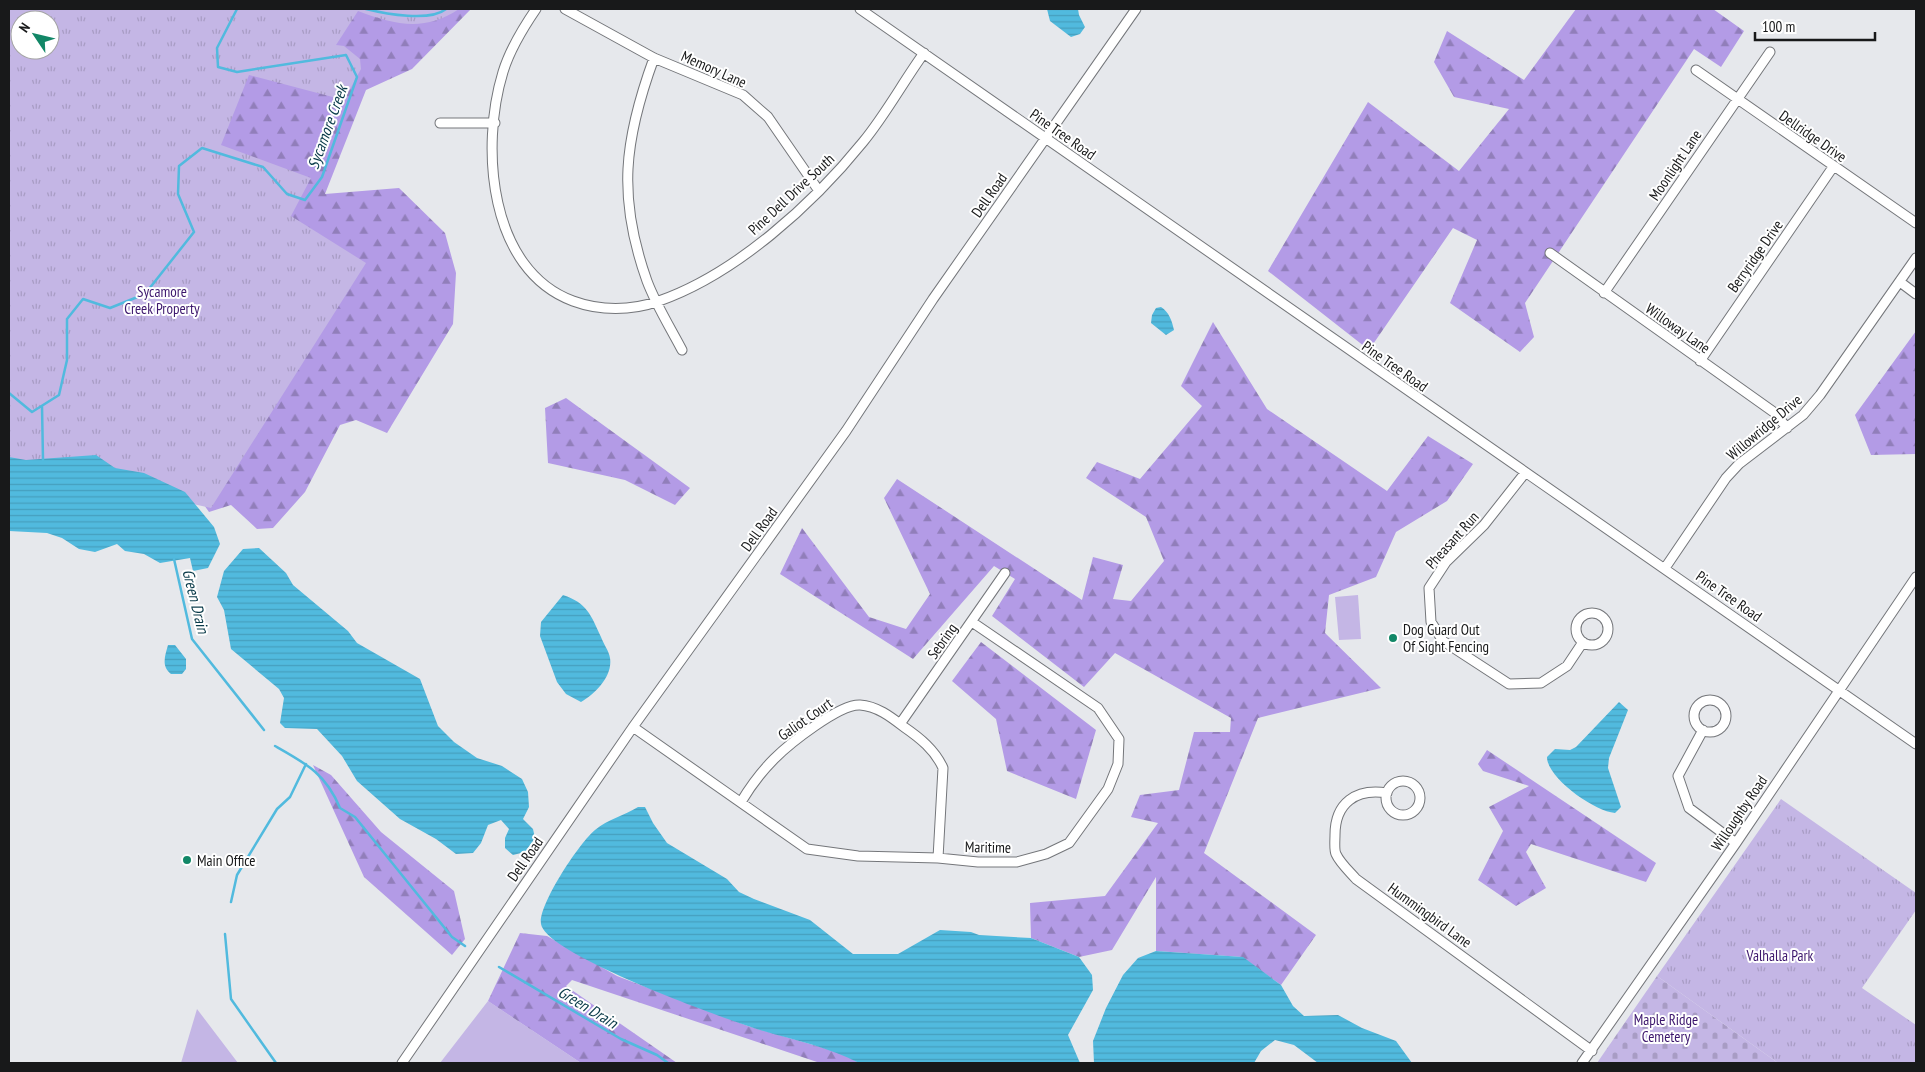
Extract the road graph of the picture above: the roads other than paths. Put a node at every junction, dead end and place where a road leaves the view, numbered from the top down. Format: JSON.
{"nodes":[{"id":1,"x":536,"y":9,"type":"edge"},
{"id":2,"x":565,"y":9,"type":"edge"},
{"id":3,"x":860,"y":9,"type":"edge"},
{"id":4,"x":1136,"y":9,"type":"edge"},
{"id":5,"x":1770,"y":52,"type":"dead end"},
{"id":6,"x":924,"y":54,"type":"junction"},
{"id":7,"x":654,"y":58,"type":"junction"},
{"id":8,"x":1696,"y":70,"type":"dead end"},
{"id":9,"x":1736,"y":99,"type":"junction"},
{"id":10,"x":440,"y":123,"type":"dead end"},
{"id":11,"x":495,"y":123,"type":"junction"},
{"id":12,"x":1045,"y":139,"type":"junction"},
{"id":13,"x":1834,"y":167,"type":"junction"},
{"id":14,"x":819,"y":191,"type":"junction"},
{"id":15,"x":1916,"y":223,"type":"edge"},
{"id":16,"x":1550,"y":252,"type":"dead end"},
{"id":17,"x":1916,"y":258,"type":"edge"},
{"id":18,"x":1900,"y":282,"type":"junction"},
{"id":19,"x":1604,"y":293,"type":"junction"},
{"id":20,"x":1916,"y":294,"type":"edge"},
{"id":21,"x":657,"y":302,"type":"junction"},
{"id":22,"x":682,"y":350,"type":"dead end"},
{"id":23,"x":1700,"y":361,"type":"junction"},
{"id":24,"x":1787,"y":428,"type":"junction"},
{"id":25,"x":1525,"y":473,"type":"junction"},
{"id":26,"x":1665,"y":568,"type":"junction"},
{"id":27,"x":1005,"y":573,"type":"dead end"},
{"id":28,"x":1916,"y":576,"type":"edge"},
{"id":29,"x":972,"y":622,"type":"junction"},
{"id":30,"x":1584,"y":642,"type":"dead end"},
{"id":31,"x":1838,"y":690,"type":"junction"},
{"id":32,"x":900,"y":724,"type":"junction"},
{"id":33,"x":633,"y":728,"type":"junction"},
{"id":34,"x":1703,"y":730,"type":"dead end"},
{"id":35,"x":1916,"y":744,"type":"edge"},
{"id":36,"x":1387,"y":794,"type":"dead end"},
{"id":37,"x":741,"y":802,"type":"junction"},
{"id":38,"x":1736,"y":843,"type":"junction"},
{"id":39,"x":938,"y":858,"type":"junction"},
{"id":40,"x":1592,"y":1050,"type":"junction"},
{"id":41,"x":402,"y":1063,"type":"edge"},
{"id":42,"x":1582,"y":1063,"type":"edge"}],
"edges":[{"from":1,"to":11,"type":"street"},
{"from":2,"to":7,"type":"street","name":"Memory Lane"},
{"from":3,"to":6,"type":"street","name":"Pine Tree Road"},
{"from":4,"to":12,"type":"street","name":"Dell Road"},
{"from":5,"to":9,"type":"street","name":"Moonlight Lane"},
{"from":6,"to":12,"type":"street","name":"Pine Tree Road"},
{"from":6,"to":14,"type":"street","name":"Pine Dell Drive South"},
{"from":7,"to":14,"type":"street","name":"Memory Lane"},
{"from":7,"to":21,"type":"street"},
{"from":8,"to":9,"type":"street","name":"Dellridge Drive"},
{"from":9,"to":13,"type":"street","name":"Dellridge Drive"},
{"from":9,"to":19,"type":"street","name":"Moonlight Lane"},
{"from":10,"to":11,"type":"street"},
{"from":11,"to":21,"type":"street","name":"Pine Dell Drive South"},
{"from":12,"to":25,"type":"street","name":"Pine Tree Road"},
{"from":12,"to":33,"type":"street","name":"Dell Road"},
{"from":13,"to":15,"type":"street","name":"Dellridge Drive"},
{"from":13,"to":23,"type":"street","name":"Berryridge Drive"},
{"from":14,"to":21,"type":"street","name":"Pine Dell Drive South"},
{"from":16,"to":19,"type":"street","name":"Willoway Lane"},
{"from":17,"to":18,"type":"street","name":"Willowridge Drive"},
{"from":18,"to":20,"type":"street"},
{"from":18,"to":24,"type":"street","name":"Willowridge Drive"},
{"from":19,"to":23,"type":"street","name":"Willoway Lane"},
{"from":21,"to":22,"type":"street"},
{"from":23,"to":24,"type":"street","name":"Willoway Lane"},
{"from":24,"to":26,"type":"street","name":"Willowridge Drive"},
{"from":25,"to":26,"type":"street","name":"Pine Tree Road"},
{"from":25,"to":30,"type":"street","name":"Pheasant Run"},
{"from":26,"to":31,"type":"street","name":"Pine Tree Road"},
{"from":27,"to":29,"type":"street","name":"Sebring"},
{"from":28,"to":31,"type":"street","name":"Willoughby Road"},
{"from":29,"to":32,"type":"street","name":"Sebring"},
{"from":29,"to":39,"type":"street","name":"Maritime"},
{"from":31,"to":35,"type":"street","name":"Pine Tree Road"},
{"from":31,"to":38,"type":"street","name":"Willoughby Road"},
{"from":32,"to":37,"type":"street","name":"Galiot Court"},
{"from":32,"to":39,"type":"street","name":"Galiot Court"},
{"from":33,"to":37,"type":"street","name":"Maritime"},
{"from":33,"to":41,"type":"street","name":"Dell Road"},
{"from":34,"to":38,"type":"street"},
{"from":36,"to":40,"type":"street","name":"Hummingbird Lane"},
{"from":37,"to":39,"type":"street","name":"Maritime"},
{"from":38,"to":40,"type":"street","name":"Willoughby Road"},
{"from":40,"to":42,"type":"street","name":"Willoughby Road"}]}
